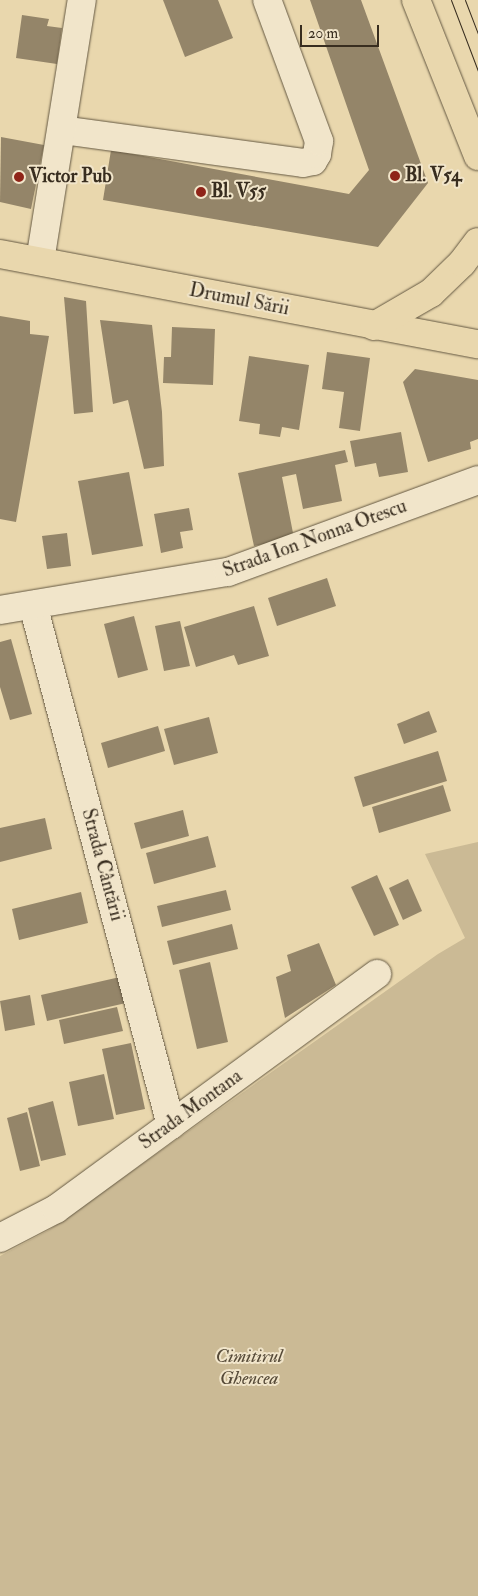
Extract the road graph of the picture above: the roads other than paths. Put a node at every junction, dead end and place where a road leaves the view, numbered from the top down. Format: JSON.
{"nodes":[{"id":1,"x":82,"y":0,"type":"edge"},
{"id":2,"x":267,"y":0,"type":"edge"},
{"id":3,"x":416,"y":0,"type":"edge"},
{"id":4,"x":62,"y":130,"type":"junction"},
{"id":5,"x":478,"y":156,"type":"edge"},
{"id":6,"x":478,"y":242,"type":"edge"},
{"id":7,"x":0,"y":254,"type":"edge"},
{"id":8,"x":40,"y":261,"type":"junction"},
{"id":9,"x":374,"y":326,"type":"junction"},
{"id":10,"x":478,"y":344,"type":"edge"},
{"id":11,"x":478,"y":480,"type":"edge"},
{"id":12,"x":33,"y":605,"type":"junction"},
{"id":13,"x":0,"y":610,"type":"edge"},
{"id":14,"x":377,"y":974,"type":"dead end"},
{"id":15,"x":170,"y":1125,"type":"junction"},
{"id":16,"x":0,"y":1238,"type":"edge"}],
"edges":[{"from":1,"to":4,"type":"street"},
{"from":2,"to":4,"type":"street"},
{"from":3,"to":5,"type":"main road"},
{"from":4,"to":8,"type":"street"},
{"from":6,"to":9,"type":"main road"},
{"from":7,"to":8,"type":"main road","name":"Drumul Sării"},
{"from":8,"to":9,"type":"main road","name":"Drumul Sării"},
{"from":9,"to":10,"type":"main road","name":"Drumul Sării"},
{"from":11,"to":12,"type":"street","name":"Strada Ion Nonna Otescu"},
{"from":12,"to":13,"type":"street","name":"Strada Ion Nonna Otescu"},
{"from":12,"to":15,"type":"street","name":"Strada Cântării"},
{"from":14,"to":15,"type":"street","name":"Strada Montana"},
{"from":15,"to":16,"type":"street","name":"Strada Montana"}]}
